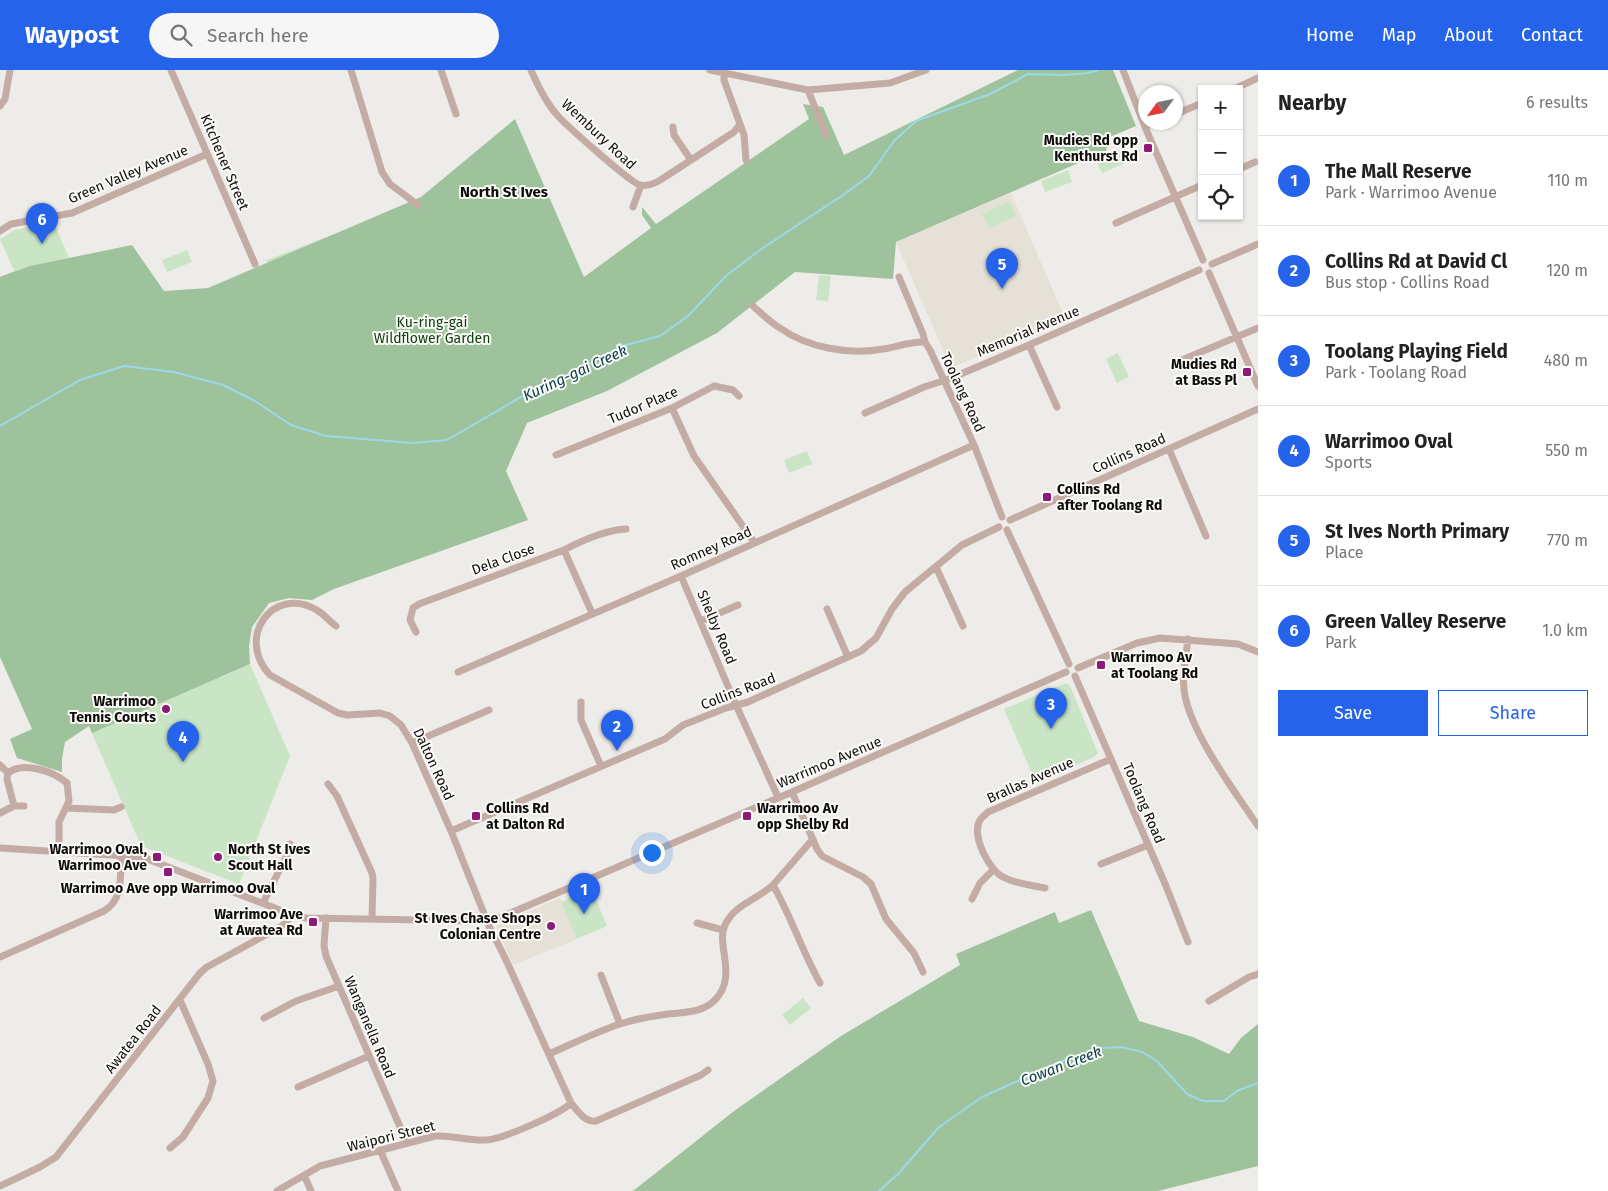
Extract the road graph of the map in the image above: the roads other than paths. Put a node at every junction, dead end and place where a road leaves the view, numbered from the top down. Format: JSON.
{"nodes":[{"id":1,"x":10,"y":70,"type":"edge"},
{"id":2,"x":172,"y":70,"type":"edge"},
{"id":3,"x":351,"y":70,"type":"edge"},
{"id":4,"x":441,"y":70,"type":"edge"},
{"id":5,"x":531,"y":70,"type":"edge"},
{"id":6,"x":710,"y":70,"type":"edge"},
{"id":7,"x":926,"y":70,"type":"edge"},
{"id":8,"x":1123,"y":70,"type":"edge"},
{"id":9,"x":724,"y":73,"type":"junction"},
{"id":10,"x":1258,"y":78,"type":"edge"},
{"id":11,"x":1243,"y":85,"type":"edge"},
{"id":12,"x":808,"y":90,"type":"junction"},
{"id":13,"x":1198,"y":105,"type":"edge"},
{"id":14,"x":0,"y":106,"type":"edge"},
{"id":15,"x":1138,"y":109,"type":"edge"},
{"id":16,"x":1183,"y":111,"type":"edge"},
{"id":17,"x":456,"y":114,"type":"dead end"},
{"id":18,"x":740,"y":124,"type":"junction"},
{"id":19,"x":673,"y":127,"type":"dead end"},
{"id":20,"x":1146,"y":130,"type":"edge"},
{"id":21,"x":826,"y":135,"type":"dead end"},
{"id":22,"x":207,"y":154,"type":"junction"},
{"id":23,"x":691,"y":160,"type":"junction"},
{"id":24,"x":746,"y":160,"type":"dead end"},
{"id":25,"x":1255,"y":162,"type":"dead end"},
{"id":26,"x":1243,"y":167,"type":"edge"},
{"id":27,"x":641,"y":185,"type":"junction"},
{"id":28,"x":1198,"y":187,"type":"edge"},
{"id":29,"x":1175,"y":197,"type":"junction"},
{"id":30,"x":418,"y":205,"type":"dead end"},
{"id":31,"x":633,"y":207,"type":"dead end"},
{"id":32,"x":1116,"y":223,"type":"dead end"},
{"id":33,"x":0,"y":231,"type":"edge"},
{"id":34,"x":1258,"y":244,"type":"edge"},
{"id":35,"x":1203,"y":260,"type":"junction"},
{"id":36,"x":255,"y":264,"type":"dead end"},
{"id":37,"x":1212,"y":264,"type":"junction"},
{"id":38,"x":1200,"y":270,"type":"junction"},
{"id":39,"x":1209,"y":273,"type":"junction"},
{"id":40,"x":899,"y":278,"type":"dead end"},
{"id":41,"x":753,"y":306,"type":"dead end"},
{"id":42,"x":1258,"y":328,"type":"edge"},
{"id":43,"x":1236,"y":337,"type":"junction"},
{"id":44,"x":925,"y":342,"type":"junction"},
{"id":45,"x":1029,"y":345,"type":"junction"},
{"id":46,"x":1177,"y":362,"type":"dead end"},
{"id":47,"x":944,"y":380,"type":"junction"},
{"id":48,"x":1258,"y":386,"type":"edge"},
{"id":49,"x":739,"y":396,"type":"dead end"},
{"id":50,"x":1057,"y":407,"type":"dead end"},
{"id":51,"x":672,"y":408,"type":"junction"},
{"id":52,"x":1258,"y":409,"type":"edge"},
{"id":53,"x":865,"y":413,"type":"dead end"},
{"id":54,"x":974,"y":445,"type":"junction"},
{"id":55,"x":1170,"y":449,"type":"junction"},
{"id":56,"x":556,"y":455,"type":"dead end"},
{"id":57,"x":1002,"y":518,"type":"junction"},
{"id":58,"x":1010,"y":520,"type":"junction"},
{"id":59,"x":999,"y":527,"type":"junction"},
{"id":60,"x":626,"y":529,"type":"dead end"},
{"id":61,"x":1007,"y":530,"type":"junction"},
{"id":62,"x":1206,"y":536,"type":"dead end"},
{"id":63,"x":754,"y":542,"type":"junction"},
{"id":64,"x":564,"y":550,"type":"junction"},
{"id":65,"x":936,"y":567,"type":"junction"},
{"id":66,"x":681,"y":576,"type":"junction"},
{"id":67,"x":738,"y":605,"type":"dead end"},
{"id":68,"x":827,"y":609,"type":"dead end"},
{"id":69,"x":592,"y":614,"type":"junction"},
{"id":70,"x":701,"y":622,"type":"junction"},
{"id":71,"x":336,"y":626,"type":"dead end"},
{"id":72,"x":962,"y":626,"type":"dead end"},
{"id":73,"x":416,"y":632,"type":"dead end"},
{"id":74,"x":1188,"y":639,"type":"junction"},
{"id":75,"x":1258,"y":652,"type":"edge"},
{"id":76,"x":848,"y":658,"type":"junction"},
{"id":77,"x":1069,"y":664,"type":"junction"},
{"id":78,"x":1078,"y":668,"type":"junction"},
{"id":79,"x":458,"y":672,"type":"dead end"},
{"id":80,"x":1066,"y":672,"type":"junction"},
{"id":81,"x":1075,"y":676,"type":"junction"},
{"id":82,"x":581,"y":702,"type":"dead end"},
{"id":83,"x":736,"y":705,"type":"junction"},
{"id":84,"x":489,"y":710,"type":"dead end"},
{"id":85,"x":412,"y":744,"type":"junction"},
{"id":86,"x":1111,"y":759,"type":"junction"},
{"id":87,"x":0,"y":766,"type":"edge"},
{"id":88,"x":601,"y":766,"type":"junction"},
{"id":89,"x":8,"y":773,"type":"junction"},
{"id":90,"x":328,"y":784,"type":"dead end"},
{"id":91,"x":792,"y":792,"type":"junction"},
{"id":92,"x":778,"y":797,"type":"junction"},
{"id":93,"x":14,"y":806,"type":"junction"},
{"id":94,"x":24,"y":806,"type":"dead end"},
{"id":95,"x":121,"y":807,"type":"dead end"},
{"id":96,"x":66,"y":808,"type":"junction"},
{"id":97,"x":0,"y":813,"type":"edge"},
{"id":98,"x":1258,"y":826,"type":"edge"},
{"id":99,"x":450,"y":831,"type":"junction"},
{"id":100,"x":812,"y":839,"type":"junction"},
{"id":101,"x":290,"y":844,"type":"dead end"},
{"id":102,"x":1148,"y":844,"type":"junction"},
{"id":103,"x":0,"y":848,"type":"edge"},
{"id":104,"x":59,"y":851,"type":"junction"},
{"id":105,"x":121,"y":855,"type":"junction"},
{"id":106,"x":1101,"y":864,"type":"dead end"},
{"id":107,"x":993,"y":870,"type":"junction"},
{"id":108,"x":773,"y":885,"type":"junction"},
{"id":109,"x":1045,"y":888,"type":"dead end"},
{"id":110,"x":972,"y":899,"type":"dead end"},
{"id":111,"x":263,"y":903,"type":"junction"},
{"id":112,"x":294,"y":915,"type":"junction"},
{"id":113,"x":326,"y":918,"type":"junction"},
{"id":114,"x":372,"y":919,"type":"junction"},
{"id":115,"x":483,"y":919,"type":"junction"},
{"id":116,"x":491,"y":923,"type":"junction"},
{"id":117,"x":697,"y":923,"type":"dead end"},
{"id":118,"x":723,"y":930,"type":"junction"},
{"id":119,"x":1188,"y":942,"type":"dead end"},
{"id":120,"x":0,"y":957,"type":"edge"},
{"id":121,"x":923,"y":972,"type":"dead end"},
{"id":122,"x":601,"y":974,"type":"dead end"},
{"id":123,"x":1258,"y":974,"type":"edge"},
{"id":124,"x":820,"y":983,"type":"dead end"},
{"id":125,"x":338,"y":986,"type":"junction"},
{"id":126,"x":180,"y":1000,"type":"junction"},
{"id":127,"x":1209,"y":1000,"type":"dead end"},
{"id":128,"x":264,"y":1018,"type":"dead end"},
{"id":129,"x":620,"y":1024,"type":"junction"},
{"id":130,"x":549,"y":1054,"type":"junction"},
{"id":131,"x":369,"y":1056,"type":"junction"},
{"id":132,"x":708,"y":1070,"type":"dead end"},
{"id":133,"x":298,"y":1087,"type":"dead end"},
{"id":134,"x":571,"y":1104,"type":"junction"},
{"id":135,"x":407,"y":1143,"type":"junction"},
{"id":136,"x":170,"y":1148,"type":"dead end"},
{"id":137,"x":380,"y":1150,"type":"junction"},
{"id":138,"x":304,"y":1175,"type":"junction"},
{"id":139,"x":0,"y":1186,"type":"edge"},
{"id":140,"x":276,"y":1191,"type":"edge"},
{"id":141,"x":311,"y":1191,"type":"edge"},
{"id":142,"x":398,"y":1191,"type":"edge"}],
"edges":[{"from":1,"to":14,"type":"street"},
{"from":2,"to":22,"type":"street","name":"Kitchener Street"},
{"from":3,"to":30,"type":"street"},
{"from":4,"to":17,"type":"street"},
{"from":5,"to":27,"type":"street","name":"Wembury Road"},
{"from":6,"to":9,"type":"street"},
{"from":7,"to":12,"type":"street"},
{"from":8,"to":15,"type":"street"},
{"from":9,"to":12,"type":"street"},
{"from":9,"to":18,"type":"street"},
{"from":10,"to":11,"type":"street"},
{"from":12,"to":21,"type":"street"},
{"from":13,"to":16,"type":"street"},
{"from":18,"to":23,"type":"street","name":"Wembury Road"},
{"from":18,"to":24,"type":"street"},
{"from":19,"to":23,"type":"street"},
{"from":20,"to":29,"type":"street"},
{"from":22,"to":33,"type":"street","name":"Green Valley Avenue"},
{"from":22,"to":36,"type":"street","name":"Kitchener Street"},
{"from":23,"to":27,"type":"street","name":"Wembury Road"},
{"from":25,"to":26,"type":"street"},
{"from":27,"to":31,"type":"street"},
{"from":28,"to":29,"type":"street"},
{"from":29,"to":32,"type":"street"},
{"from":29,"to":35,"type":"street"},
{"from":34,"to":37,"type":"street"},
{"from":35,"to":37,"type":"street"},
{"from":35,"to":38,"type":"street"},
{"from":37,"to":39,"type":"street"},
{"from":38,"to":39,"type":"street"},
{"from":38,"to":45,"type":"street","name":"Memorial Avenue"},
{"from":39,"to":43,"type":"street"},
{"from":40,"to":44,"type":"street","name":"Toolang Road"},
{"from":41,"to":44,"type":"street"},
{"from":42,"to":43,"type":"street"},
{"from":43,"to":46,"type":"street"},
{"from":43,"to":48,"type":"street"},
{"from":44,"to":47,"type":"street","name":"Toolang Road"},
{"from":45,"to":47,"type":"street","name":"Memorial Avenue"},
{"from":45,"to":50,"type":"street"},
{"from":47,"to":53,"type":"street","name":"Memorial Avenue"},
{"from":47,"to":54,"type":"street","name":"Toolang Road"},
{"from":49,"to":51,"type":"street","name":"Tudor Place"},
{"from":51,"to":56,"type":"street","name":"Tudor Place"},
{"from":51,"to":63,"type":"street"},
{"from":52,"to":55,"type":"street","name":"Collins Road"},
{"from":54,"to":57,"type":"street","name":"Toolang Road"},
{"from":54,"to":63,"type":"street","name":"Romney Road"},
{"from":55,"to":58,"type":"street","name":"Collins Road"},
{"from":55,"to":62,"type":"street"},
{"from":57,"to":58,"type":"street"},
{"from":57,"to":59,"type":"street"},
{"from":58,"to":61,"type":"street"},
{"from":59,"to":61,"type":"street"},
{"from":59,"to":65,"type":"street","name":"Collins Road"},
{"from":60,"to":64,"type":"street","name":"Dela Close"},
{"from":61,"to":77,"type":"street"},
{"from":63,"to":66,"type":"street","name":"Romney Road"},
{"from":64,"to":69,"type":"street"},
{"from":64,"to":73,"type":"street","name":"Dela Close"},
{"from":65,"to":72,"type":"street"},
{"from":65,"to":76,"type":"street","name":"Collins Road"},
{"from":66,"to":69,"type":"street","name":"Romney Road"},
{"from":66,"to":70,"type":"street","name":"Shelby Road"},
{"from":67,"to":70,"type":"street"},
{"from":68,"to":76,"type":"street"},
{"from":69,"to":79,"type":"street","name":"Romney Road"},
{"from":70,"to":83,"type":"street","name":"Shelby Road"},
{"from":71,"to":85,"type":"street","name":"Dalton Road"},
{"from":74,"to":75,"type":"street"},
{"from":74,"to":78,"type":"street"},
{"from":74,"to":98,"type":"street"},
{"from":76,"to":83,"type":"street","name":"Collins Road"},
{"from":77,"to":78,"type":"street"},
{"from":77,"to":80,"type":"street"},
{"from":78,"to":81,"type":"street"},
{"from":80,"to":81,"type":"street"},
{"from":80,"to":91,"type":"street","name":"Warrimoo Avenue"},
{"from":81,"to":86,"type":"street","name":"Toolang Road"},
{"from":82,"to":88,"type":"street"},
{"from":83,"to":88,"type":"street","name":"Collins Road"},
{"from":83,"to":92,"type":"street","name":"Shelby Road"},
{"from":84,"to":85,"type":"street"},
{"from":85,"to":99,"type":"street","name":"Dalton Road"},
{"from":86,"to":102,"type":"street","name":"Toolang Road"},
{"from":86,"to":107,"type":"street","name":"Brallas Avenue"},
{"from":87,"to":89,"type":"street"},
{"from":88,"to":99,"type":"street","name":"Collins Road"},
{"from":89,"to":93,"type":"street"},
{"from":89,"to":96,"type":"street"},
{"from":90,"to":114,"type":"street"},
{"from":91,"to":92,"type":"street","name":"Warrimoo Avenue"},
{"from":91,"to":100,"type":"street"},
{"from":92,"to":116,"type":"street","name":"Warrimoo Avenue"},
{"from":93,"to":94,"type":"street"},
{"from":93,"to":97,"type":"street"},
{"from":95,"to":96,"type":"street"},
{"from":96,"to":104,"type":"street"},
{"from":99,"to":115,"type":"street","name":"Dalton Road"},
{"from":100,"to":108,"type":"street"},
{"from":100,"to":121,"type":"street"},
{"from":101,"to":111,"type":"street"},
{"from":102,"to":106,"type":"street"},
{"from":102,"to":119,"type":"street","name":"Toolang Road"},
{"from":103,"to":104,"type":"street"},
{"from":104,"to":105,"type":"street"},
{"from":105,"to":111,"type":"street"},
{"from":105,"to":120,"type":"street"},
{"from":107,"to":109,"type":"street"},
{"from":107,"to":110,"type":"street"},
{"from":108,"to":118,"type":"street"},
{"from":108,"to":124,"type":"street"},
{"from":111,"to":112,"type":"street"},
{"from":112,"to":113,"type":"street"},
{"from":112,"to":126,"type":"street","name":"Awatea Road"},
{"from":113,"to":114,"type":"street"},
{"from":113,"to":125,"type":"street","name":"Wanganella Road"},
{"from":114,"to":115,"type":"street"},
{"from":115,"to":116,"type":"street"},
{"from":116,"to":130,"type":"street"},
{"from":117,"to":118,"type":"street"},
{"from":118,"to":129,"type":"street"},
{"from":122,"to":129,"type":"street"},
{"from":123,"to":127,"type":"street"},
{"from":125,"to":128,"type":"street"},
{"from":125,"to":131,"type":"street","name":"Wanganella Road"},
{"from":126,"to":136,"type":"street"},
{"from":126,"to":139,"type":"street","name":"Awatea Road"},
{"from":129,"to":130,"type":"street"},
{"from":130,"to":134,"type":"street"},
{"from":131,"to":133,"type":"street"},
{"from":131,"to":135,"type":"street","name":"Wanganella Road"},
{"from":132,"to":134,"type":"street"},
{"from":134,"to":135,"type":"street","name":"Waipori Street"},
{"from":135,"to":137,"type":"street","name":"Waipori Street"},
{"from":137,"to":138,"type":"street","name":"Waipori Street"},
{"from":137,"to":142,"type":"street"},
{"from":138,"to":140,"type":"street","name":"Waipori Street"},
{"from":138,"to":141,"type":"street"}]}
